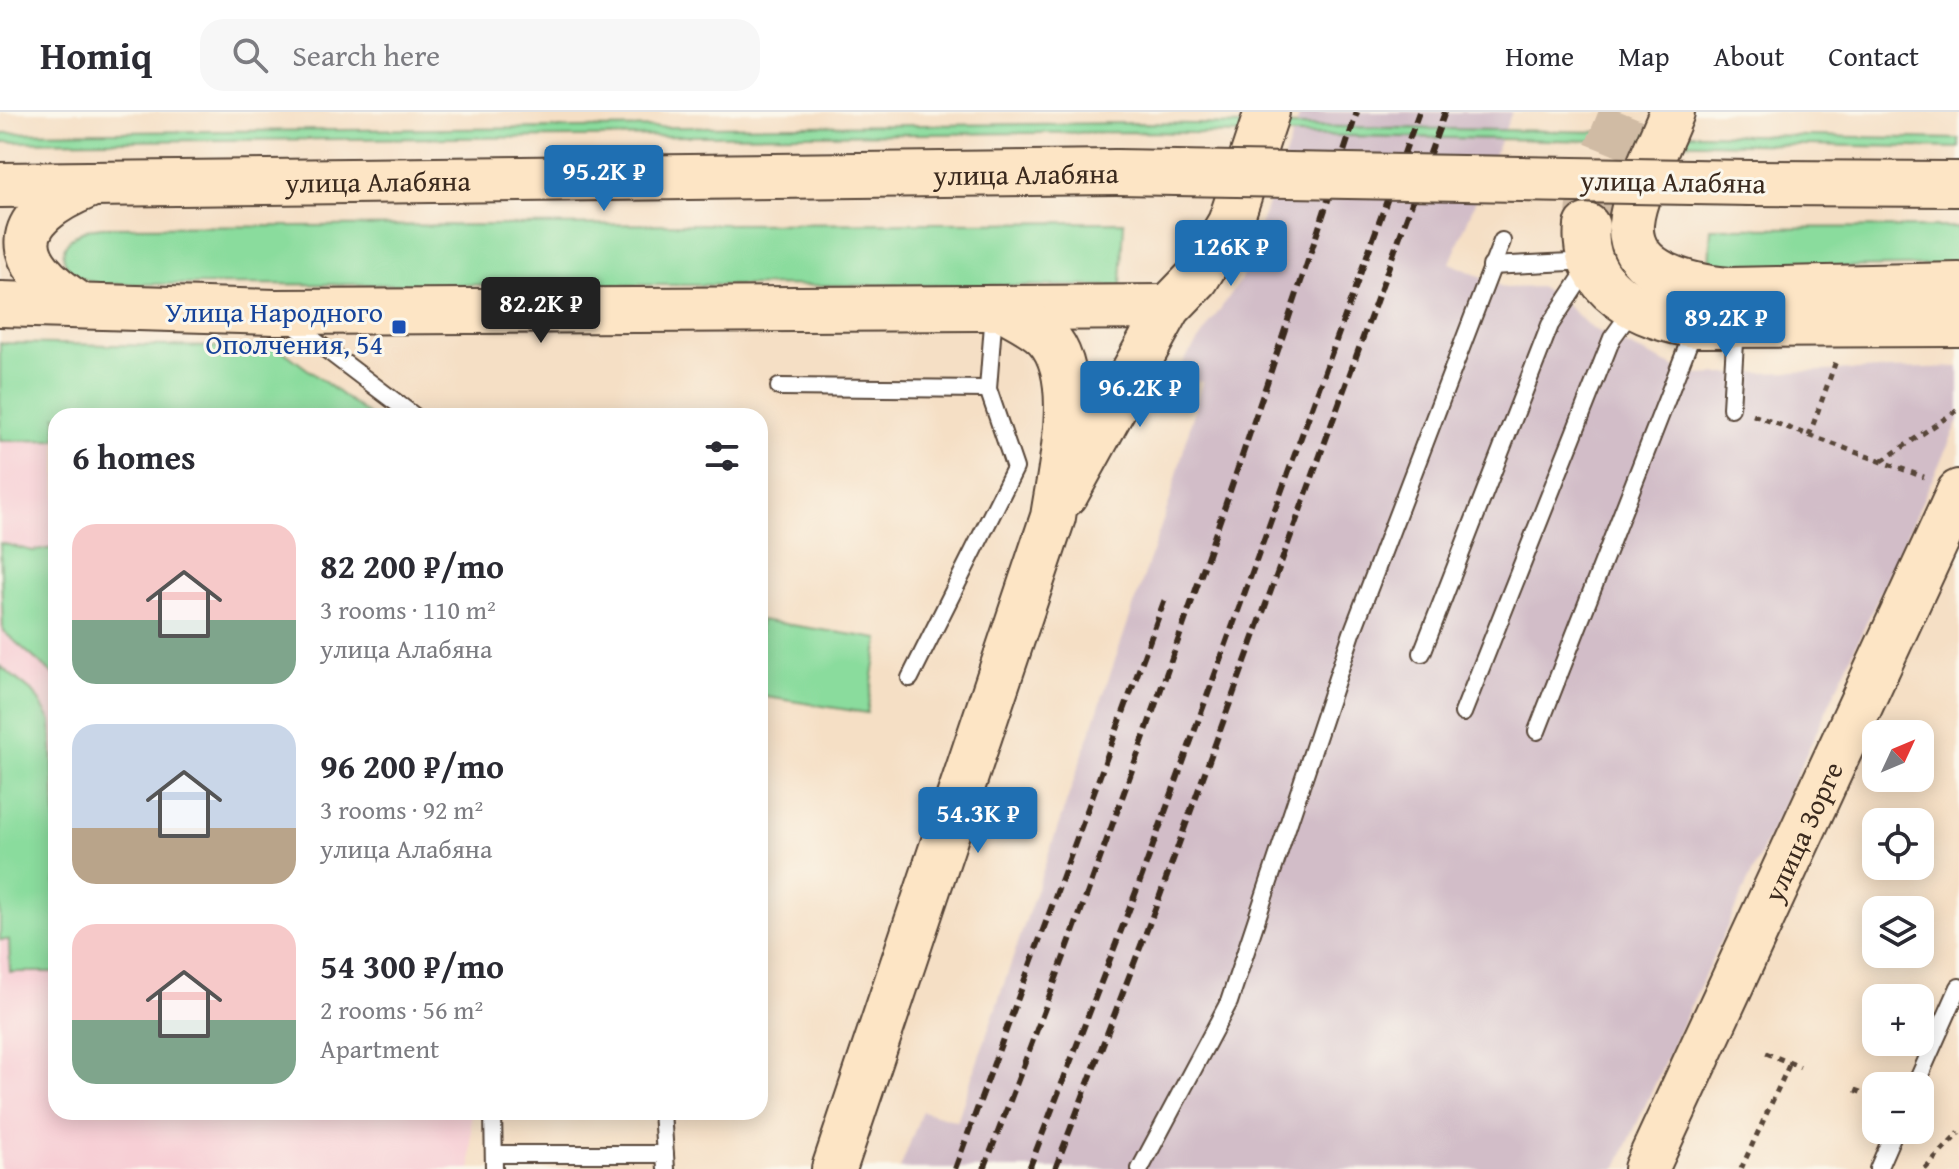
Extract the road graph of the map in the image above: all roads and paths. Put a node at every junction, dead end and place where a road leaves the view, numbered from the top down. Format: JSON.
{"nodes":[{"id":1,"x":1267,"y":112,"type":"edge"},
{"id":2,"x":1672,"y":112,"type":"edge"},
{"id":3,"x":1959,"y":184,"type":"edge"},
{"id":4,"x":0,"y":185,"type":"edge"},
{"id":5,"x":91,"y":185,"type":"junction"},
{"id":6,"x":1502,"y":241,"type":"dead end"},
{"id":7,"x":1589,"y":241,"type":"junction"},
{"id":8,"x":1491,"y":266,"type":"junction"},
{"id":9,"x":1959,"y":285,"type":"edge"},
{"id":10,"x":0,"y":304,"type":"edge"},
{"id":11,"x":78,"y":304,"type":"junction"},
{"id":12,"x":1169,"y":307,"type":"junction"},
{"id":13,"x":1633,"y":309,"type":"junction"},
{"id":14,"x":999,"y":310,"type":"junction"},
{"id":15,"x":275,"y":312,"type":"junction"},
{"id":16,"x":1959,"y":324,"type":"edge"},
{"id":17,"x":1716,"y":325,"type":"junction"},
{"id":18,"x":1838,"y":357,"type":"dead end"},
{"id":19,"x":779,"y":387,"type":"dead end"},
{"id":20,"x":988,"y":389,"type":"junction"},
{"id":21,"x":403,"y":408,"type":"edge"},
{"id":22,"x":1731,"y":408,"type":"joint"},
{"id":23,"x":1959,"y":409,"type":"edge"},
{"id":24,"x":1809,"y":436,"type":"junction"},
{"id":25,"x":1881,"y":461,"type":"junction"},
{"id":26,"x":1946,"y":486,"type":"edge"},
{"id":27,"x":1053,"y":517,"type":"junction"},
{"id":28,"x":1422,"y":653,"type":"dead end"},
{"id":29,"x":910,"y":678,"type":"dead end"},
{"id":30,"x":1463,"y":713,"type":"dead end"},
{"id":31,"x":1537,"y":731,"type":"dead end"},
{"id":32,"x":1959,"y":987,"type":"edge"},
{"id":33,"x":1766,"y":1053,"type":"dead end"},
{"id":34,"x":1790,"y":1063,"type":"junction"},
{"id":35,"x":1800,"y":1067,"type":"dead end"},
{"id":36,"x":1921,"y":1072,"type":"edge"},
{"id":37,"x":1855,"y":1090,"type":"dead end"},
{"id":38,"x":1862,"y":1093,"type":"edge"},
{"id":39,"x":493,"y":1120,"type":"edge"},
{"id":40,"x":662,"y":1120,"type":"edge"},
{"id":41,"x":1959,"y":1133,"type":"edge"},
{"id":42,"x":1889,"y":1144,"type":"edge"},
{"id":43,"x":494,"y":1162,"type":"edge"},
{"id":44,"x":665,"y":1162,"type":"edge"},
{"id":45,"x":834,"y":1169,"type":"edge"},
{"id":46,"x":1140,"y":1169,"type":"edge"},
{"id":47,"x":1646,"y":1169,"type":"edge"},
{"id":48,"x":1741,"y":1169,"type":"edge"},
{"id":49,"x":1878,"y":1169,"type":"edge"},
{"id":50,"x":1925,"y":1169,"type":"edge"}],
"edges":[{"from":1,"to":12,"type":"street"},
{"from":2,"to":9,"type":"street"},
{"from":3,"to":5,"type":"street","name":"улица Алабяна","bridge":true},
{"from":4,"to":5,"type":"street","name":"улица Алабяна"},
{"from":5,"to":11,"type":"street"},
{"from":6,"to":8,"type":"lane"},
{"from":7,"to":8,"type":"lane"},
{"from":7,"to":13,"type":"street"},
{"from":7,"to":28,"type":"lane"},
{"from":8,"to":46,"type":"lane"},
{"from":10,"to":11,"type":"street"},
{"from":11,"to":15,"type":"street"},
{"from":12,"to":14,"type":"street"},
{"from":12,"to":27,"type":"street"},
{"from":13,"to":17,"type":"street"},
{"from":13,"to":30,"type":"lane"},
{"from":14,"to":15,"type":"street"},
{"from":14,"to":20,"type":"lane"},
{"from":14,"to":27,"type":"street"},
{"from":15,"to":21,"type":"lane"},
{"from":16,"to":17,"type":"street"},
{"from":17,"to":22,"type":"lane"},
{"from":17,"to":31,"type":"lane"},
{"from":18,"to":24,"type":"path"},
{"from":19,"to":20,"type":"lane"},
{"from":20,"to":29,"type":"lane"},
{"from":22,"to":24,"type":"path"},
{"from":23,"to":25,"type":"path"},
{"from":24,"to":25,"type":"path"},
{"from":25,"to":26,"type":"path"},
{"from":26,"to":47,"type":"street","name":"улица Зорге"},
{"from":27,"to":45,"type":"street"},
{"from":32,"to":36,"type":"lane"},
{"from":33,"to":34,"type":"path"},
{"from":34,"to":35,"type":"path"},
{"from":34,"to":48,"type":"path"},
{"from":37,"to":38,"type":"path"},
{"from":39,"to":43,"type":"lane"},
{"from":40,"to":44,"type":"lane"},
{"from":41,"to":50,"type":"path"},
{"from":42,"to":49,"type":"lane"},
{"from":43,"to":44,"type":"lane"}]}
